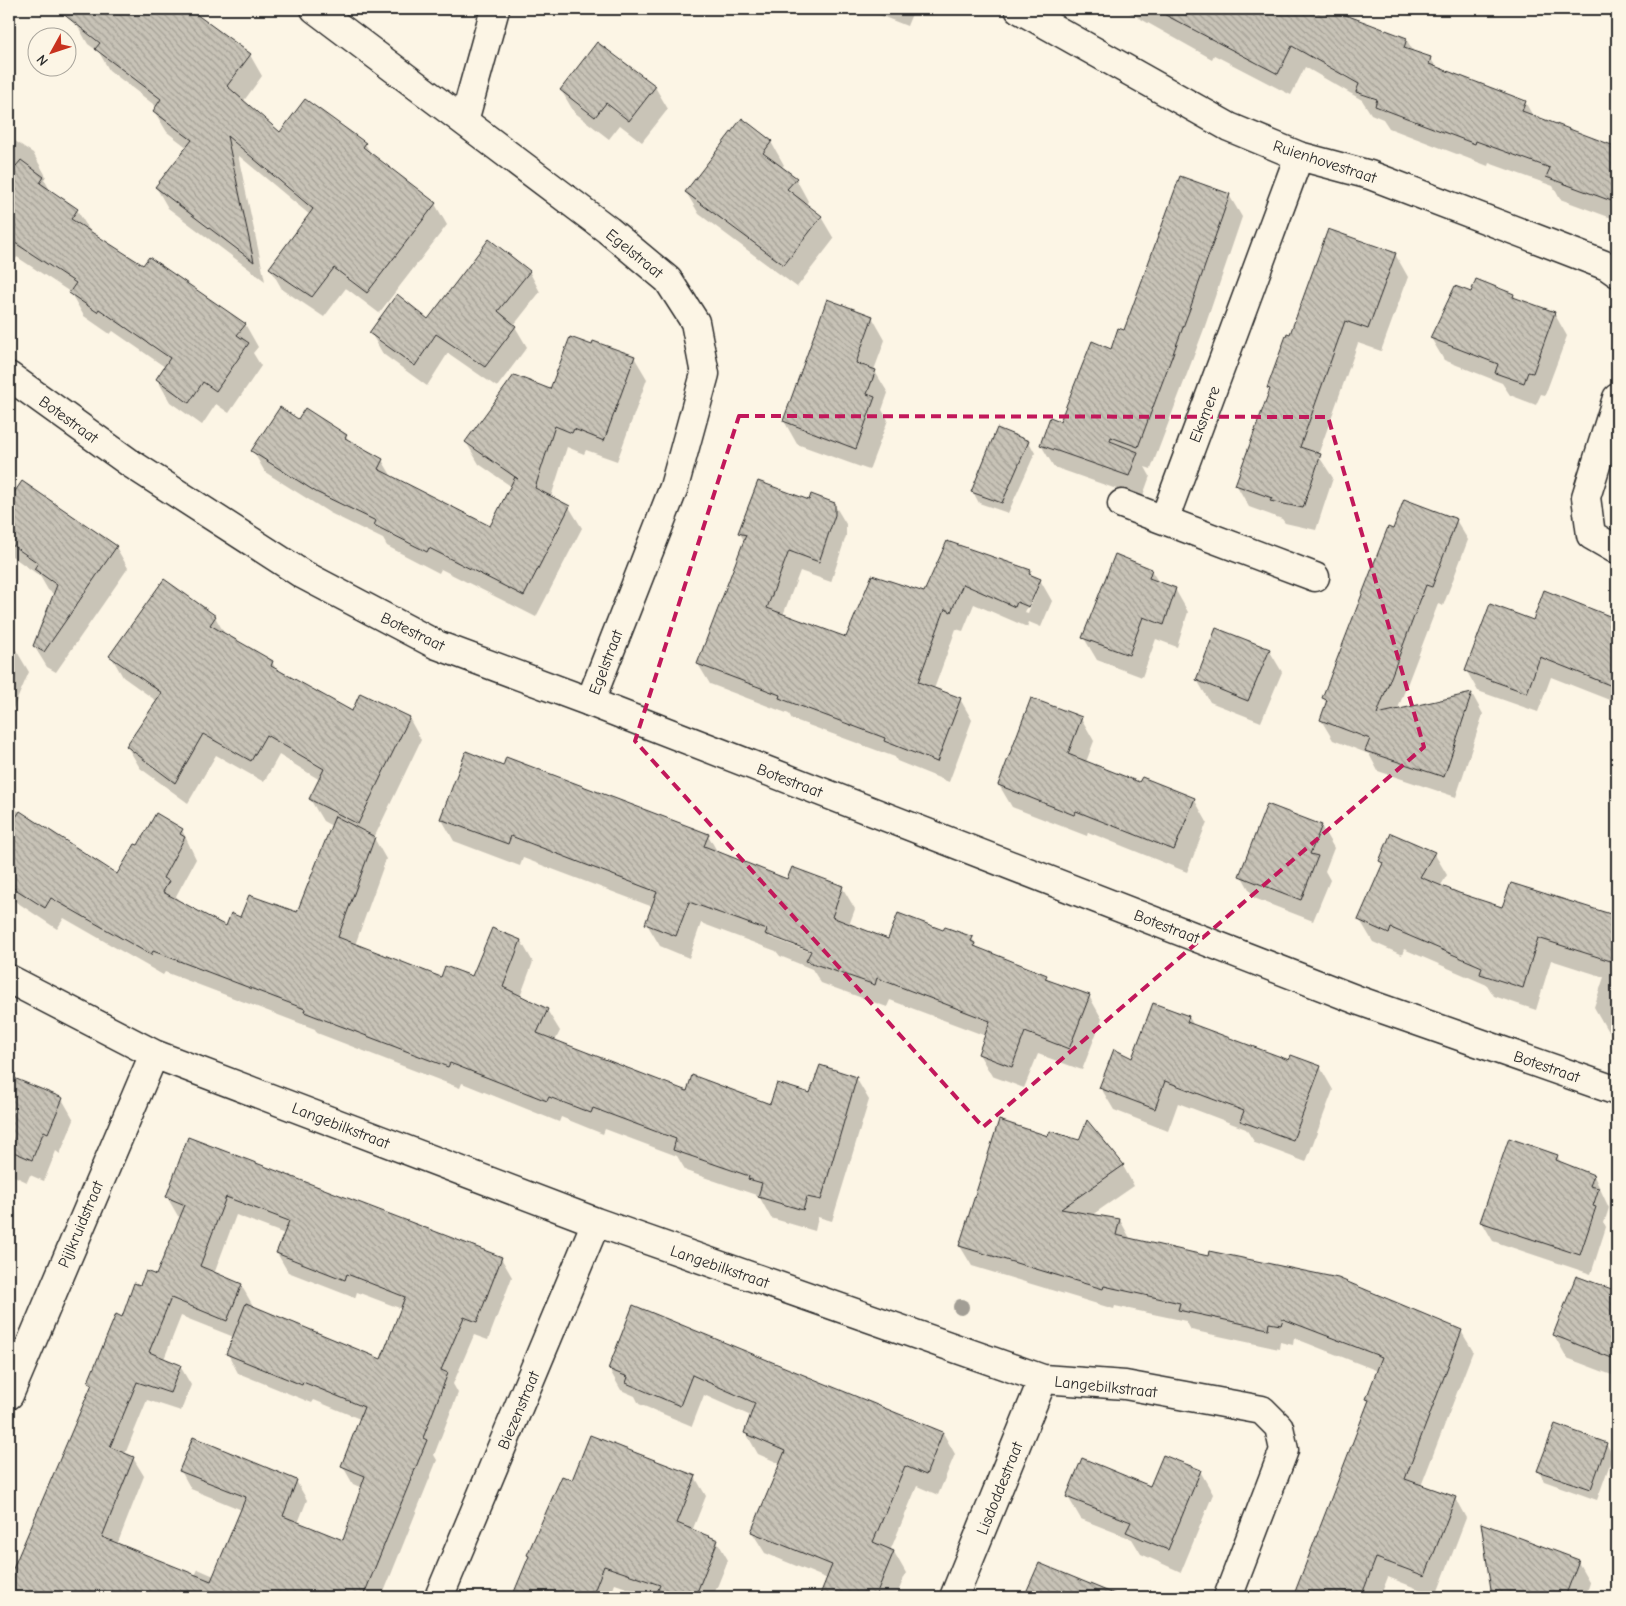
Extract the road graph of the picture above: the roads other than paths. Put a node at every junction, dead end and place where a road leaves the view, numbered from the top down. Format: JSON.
{"nodes":[{"id":1,"x":315,"y":9,"type":"edge"},
{"id":2,"x":495,"y":9,"type":"edge"},
{"id":3,"x":1019,"y":9,"type":"edge"},
{"id":4,"x":464,"y":121,"type":"junction"},
{"id":5,"x":1299,"y":156,"type":"junction"},
{"id":6,"x":1617,"y":273,"type":"edge"},
{"id":7,"x":9,"y":376,"type":"edge"},
{"id":8,"x":1617,"y":398,"type":"edge"},
{"id":9,"x":1122,"y":504,"type":"dead end"},
{"id":10,"x":1164,"y":520,"type":"junction"},
{"id":11,"x":1617,"y":550,"type":"edge"},
{"id":12,"x":1315,"y":577,"type":"dead end"},
{"id":13,"x":590,"y":702,"type":"junction"},
{"id":14,"x":9,"y":979,"type":"edge"},
{"id":15,"x":154,"y":1054,"type":"junction"},
{"id":16,"x":1617,"y":1091,"type":"edge"},
{"id":17,"x":596,"y":1222,"type":"junction"},
{"id":18,"x":1043,"y":1379,"type":"junction"},
{"id":19,"x":9,"y":1395,"type":"edge"},
{"id":20,"x":439,"y":1597,"type":"edge"},
{"id":21,"x":954,"y":1597,"type":"edge"},
{"id":22,"x":1228,"y":1597,"type":"edge"}],
"edges":[{"from":1,"to":4,"type":"street","name":"Egelstraat"},
{"from":2,"to":4,"type":"street"},
{"from":3,"to":5,"type":"street","name":"Ruienhovestraat"},
{"from":4,"to":13,"type":"street","name":"Egelstraat"},
{"from":5,"to":6,"type":"street","name":"Ruienhovestraat"},
{"from":5,"to":10,"type":"street","name":"Eksmere"},
{"from":7,"to":13,"type":"street","name":"Botestraat"},
{"from":8,"to":11,"type":"street"},
{"from":9,"to":10,"type":"street"},
{"from":10,"to":12,"type":"street"},
{"from":13,"to":16,"type":"street","name":"Botestraat"},
{"from":14,"to":15,"type":"street","name":"Langebilkstraat"},
{"from":15,"to":17,"type":"street","name":"Langebilkstraat"},
{"from":15,"to":19,"type":"street","name":"Pijlkruidstraat"},
{"from":17,"to":18,"type":"street","name":"Langebilkstraat"},
{"from":17,"to":20,"type":"street","name":"Biezenstraat"},
{"from":18,"to":21,"type":"street","name":"Lisdoddestraat"},
{"from":18,"to":22,"type":"street","name":"Langebilkstraat"}]}
